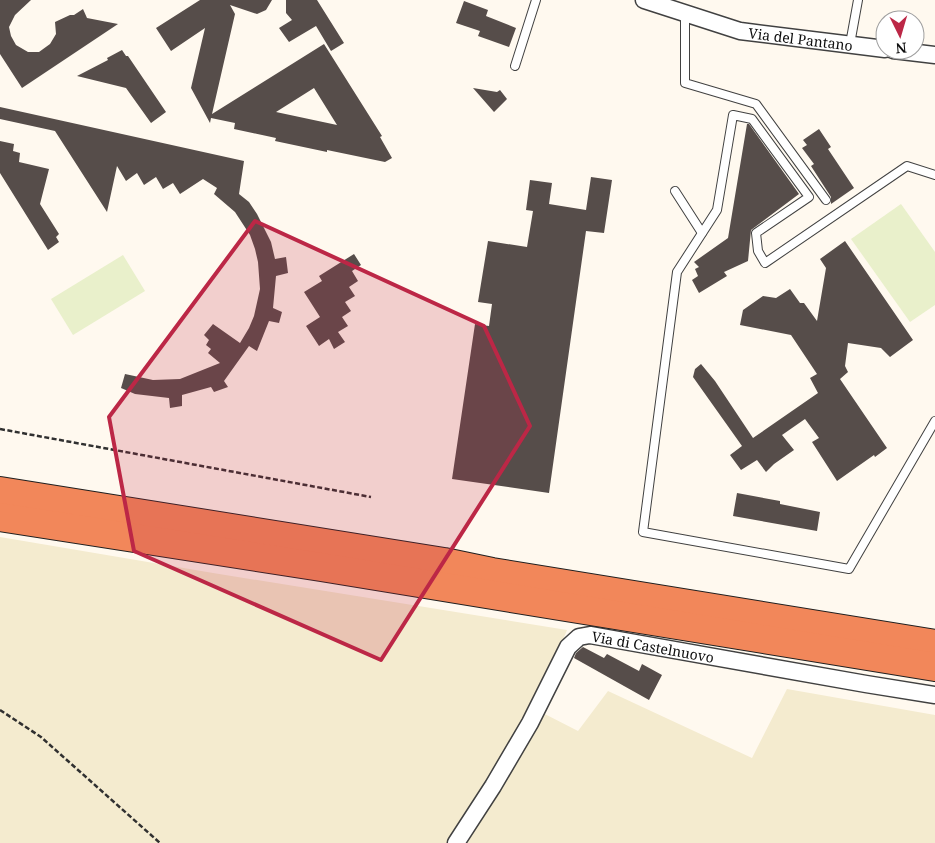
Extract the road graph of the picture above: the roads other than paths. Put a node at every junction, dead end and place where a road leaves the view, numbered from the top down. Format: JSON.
{"nodes":[{"id":1,"x":536,"y":0,"type":"edge"},
{"id":2,"x":644,"y":0,"type":"edge"},
{"id":3,"x":858,"y":0,"type":"edge"},
{"id":4,"x":685,"y":14,"type":"junction"},
{"id":5,"x":850,"y":44,"type":"junction"},
{"id":6,"x":875,"y":48,"type":"edge"},
{"id":7,"x":515,"y":66,"type":"dead end"},
{"id":8,"x":935,"y":175,"type":"edge"},
{"id":9,"x":675,"y":191,"type":"dead end"},
{"id":10,"x":826,"y":200,"type":"dead end"},
{"id":11,"x":702,"y":234,"type":"junction"},
{"id":12,"x":935,"y":421,"type":"edge"},
{"id":13,"x":0,"y":491,"type":"edge"},
{"id":14,"x":0,"y":517,"type":"edge"},
{"id":15,"x":761,"y":616,"type":"junction"},
{"id":16,"x":935,"y":624,"type":"edge"},
{"id":17,"x":935,"y":644,"type":"edge"},
{"id":18,"x":935,"y":667,"type":"edge"},
{"id":19,"x":935,"y":695,"type":"edge"},
{"id":20,"x":456,"y":843,"type":"edge"}],
"edges":[{"from":1,"to":7,"type":"lane"},
{"from":2,"to":4,"type":"street","name":"Via del Pantano"},
{"from":3,"to":5,"type":"lane"},
{"from":4,"to":5,"type":"street","name":"Via del Pantano"},
{"from":4,"to":10,"type":"lane"},
{"from":5,"to":6,"type":"street","name":"Via del Pantano"},
{"from":8,"to":11,"type":"lane"},
{"from":9,"to":11,"type":"lane"},
{"from":11,"to":12,"type":"lane"},
{"from":13,"to":15,"type":"highway"},
{"from":14,"to":18,"type":"highway"},
{"from":15,"to":16,"type":"highway"},
{"from":15,"to":17,"type":"highway"},
{"from":19,"to":20,"type":"street","name":"Via di Castelnuovo"}]}
